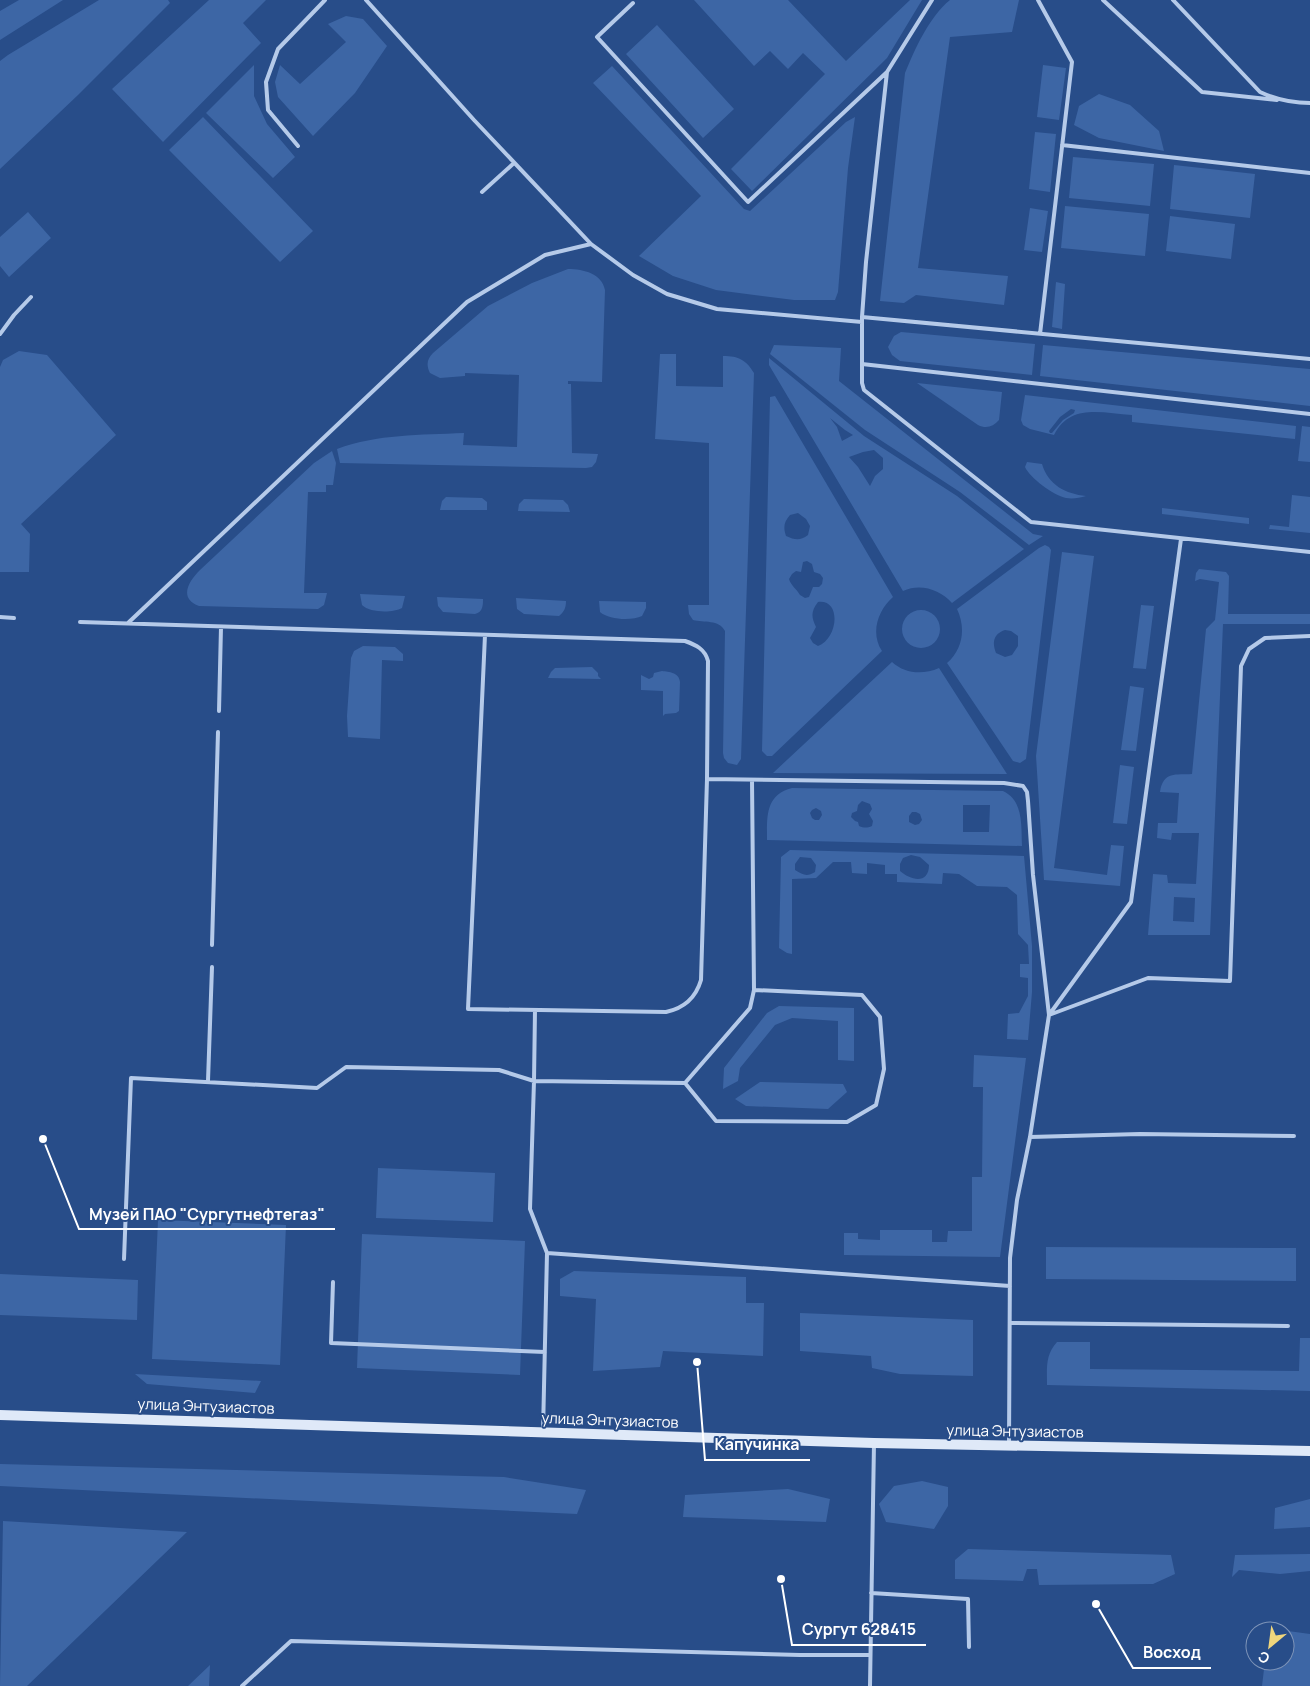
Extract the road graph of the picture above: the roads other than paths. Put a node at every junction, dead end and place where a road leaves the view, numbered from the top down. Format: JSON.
{"nodes":[{"id":1,"x":325,"y":0,"type":"edge"},
{"id":2,"x":366,"y":0,"type":"edge"},
{"id":3,"x":932,"y":0,"type":"edge"},
{"id":4,"x":1038,"y":0,"type":"edge"},
{"id":5,"x":1103,"y":0,"type":"edge"},
{"id":6,"x":1172,"y":0,"type":"edge"},
{"id":7,"x":633,"y":3,"type":"dead end"},
{"id":8,"x":887,"y":72,"type":"junction"},
{"id":9,"x":1277,"y":100,"type":"junction"},
{"id":10,"x":1310,"y":103,"type":"edge"},
{"id":11,"x":1062,"y":145,"type":"junction"},
{"id":12,"x":298,"y":146,"type":"dead end"},
{"id":13,"x":514,"y":163,"type":"junction"},
{"id":14,"x":1310,"y":173,"type":"edge"},
{"id":15,"x":482,"y":192,"type":"dead end"},
{"id":16,"x":591,"y":244,"type":"junction"},
{"id":17,"x":31,"y":297,"type":"dead end"},
{"id":18,"x":862,"y":320,"type":"junction"},
{"id":19,"x":0,"y":334,"type":"edge"},
{"id":20,"x":1040,"y":334,"type":"junction"},
{"id":21,"x":1310,"y":359,"type":"edge"},
{"id":22,"x":862,"y":364,"type":"junction"},
{"id":23,"x":1310,"y":414,"type":"edge"},
{"id":24,"x":1180,"y":539,"type":"junction"},
{"id":25,"x":1310,"y":552,"type":"edge"},
{"id":26,"x":0,"y":617,"type":"edge"},
{"id":27,"x":14,"y":618,"type":"dead end"},
{"id":28,"x":80,"y":622,"type":"dead end"},
{"id":29,"x":127,"y":623,"type":"junction"},
{"id":30,"x":221,"y":627,"type":"junction"},
{"id":31,"x":484,"y":635,"type":"junction"},
{"id":32,"x":1310,"y":636,"type":"edge"},
{"id":33,"x":219,"y":711,"type":"dead end"},
{"id":34,"x":218,"y":732,"type":"dead end"},
{"id":35,"x":707,"y":779,"type":"junction"},
{"id":36,"x":752,"y":780,"type":"junction"},
{"id":37,"x":212,"y":945,"type":"dead end"},
{"id":38,"x":212,"y":967,"type":"dead end"},
{"id":39,"x":754,"y":990,"type":"junction"},
{"id":40,"x":536,"y":1010,"type":"junction"},
{"id":41,"x":1049,"y":1014,"type":"junction"},
{"id":42,"x":208,"y":1081,"type":"junction"},
{"id":43,"x":534,"y":1081,"type":"junction"},
{"id":44,"x":685,"y":1083,"type":"junction"},
{"id":45,"x":1294,"y":1136,"type":"dead end"},
{"id":46,"x":1030,"y":1137,"type":"junction"},
{"id":47,"x":547,"y":1253,"type":"junction"},
{"id":48,"x":124,"y":1259,"type":"dead end"},
{"id":49,"x":333,"y":1282,"type":"dead end"},
{"id":50,"x":1010,"y":1286,"type":"junction"},
{"id":51,"x":1010,"y":1323,"type":"junction"},
{"id":52,"x":1288,"y":1326,"type":"dead end"},
{"id":53,"x":545,"y":1352,"type":"junction"},
{"id":54,"x":0,"y":1415,"type":"edge"},
{"id":55,"x":543,"y":1432,"type":"junction"},
{"id":56,"x":874,"y":1444,"type":"junction"},
{"id":57,"x":1008,"y":1446,"type":"junction"},
{"id":58,"x":1310,"y":1451,"type":"edge"},
{"id":59,"x":872,"y":1593,"type":"junction"},
{"id":60,"x":969,"y":1647,"type":"dead end"},
{"id":61,"x":870,"y":1656,"type":"junction"},
{"id":62,"x":242,"y":1686,"type":"edge"},
{"id":63,"x":870,"y":1686,"type":"edge"}],
"edges":[{"from":1,"to":12,"type":"lane"},
{"from":2,"to":13,"type":"lane"},
{"from":3,"to":8,"type":"lane"},
{"from":4,"to":11,"type":"lane"},
{"from":5,"to":9,"type":"lane"},
{"from":6,"to":9,"type":"lane"},
{"from":7,"to":8,"type":"lane"},
{"from":8,"to":18,"type":"lane"},
{"from":9,"to":10,"type":"lane"},
{"from":11,"to":14,"type":"lane"},
{"from":11,"to":20,"type":"lane"},
{"from":13,"to":15,"type":"lane"},
{"from":13,"to":16,"type":"lane"},
{"from":16,"to":18,"type":"lane"},
{"from":16,"to":29,"type":"lane"},
{"from":17,"to":19,"type":"lane"},
{"from":18,"to":20,"type":"lane"},
{"from":18,"to":22,"type":"lane"},
{"from":20,"to":21,"type":"lane"},
{"from":22,"to":23,"type":"lane"},
{"from":22,"to":24,"type":"lane"},
{"from":24,"to":25,"type":"lane"},
{"from":24,"to":41,"type":"lane"},
{"from":26,"to":27,"type":"lane"},
{"from":28,"to":29,"type":"lane"},
{"from":29,"to":30,"type":"lane"},
{"from":30,"to":31,"type":"lane"},
{"from":30,"to":33,"type":"lane"},
{"from":31,"to":35,"type":"lane"},
{"from":31,"to":40,"type":"lane"},
{"from":32,"to":41,"type":"lane"},
{"from":34,"to":37,"type":"lane"},
{"from":35,"to":36,"type":"lane"},
{"from":35,"to":40,"type":"lane"},
{"from":36,"to":39,"type":"lane"},
{"from":36,"to":41,"type":"lane"},
{"from":38,"to":42,"type":"lane"},
{"from":39,"to":44,"type":"lane"},
{"from":39,"to":44,"type":"lane"},
{"from":40,"to":43,"type":"lane"},
{"from":41,"to":46,"type":"lane"},
{"from":42,"to":43,"type":"lane"},
{"from":42,"to":48,"type":"lane"},
{"from":43,"to":44,"type":"lane"},
{"from":43,"to":47,"type":"lane"},
{"from":45,"to":46,"type":"lane"},
{"from":46,"to":50,"type":"lane"},
{"from":47,"to":50,"type":"lane"},
{"from":47,"to":53,"type":"lane"},
{"from":49,"to":53,"type":"lane"},
{"from":50,"to":51,"type":"lane"},
{"from":51,"to":52,"type":"lane"},
{"from":51,"to":57,"type":"lane"},
{"from":53,"to":55,"type":"lane"},
{"from":54,"to":55,"type":"main road","name":"улица Энтузиастов"},
{"from":55,"to":56,"type":"main road","name":"улица Энтузиастов"},
{"from":56,"to":57,"type":"main road","name":"улица Энтузиастов"},
{"from":56,"to":59,"type":"lane"},
{"from":57,"to":58,"type":"main road","name":"улица Энтузиастов"},
{"from":59,"to":60,"type":"lane"},
{"from":59,"to":61,"type":"lane"},
{"from":61,"to":62,"type":"lane"},
{"from":61,"to":63,"type":"lane"}]}
